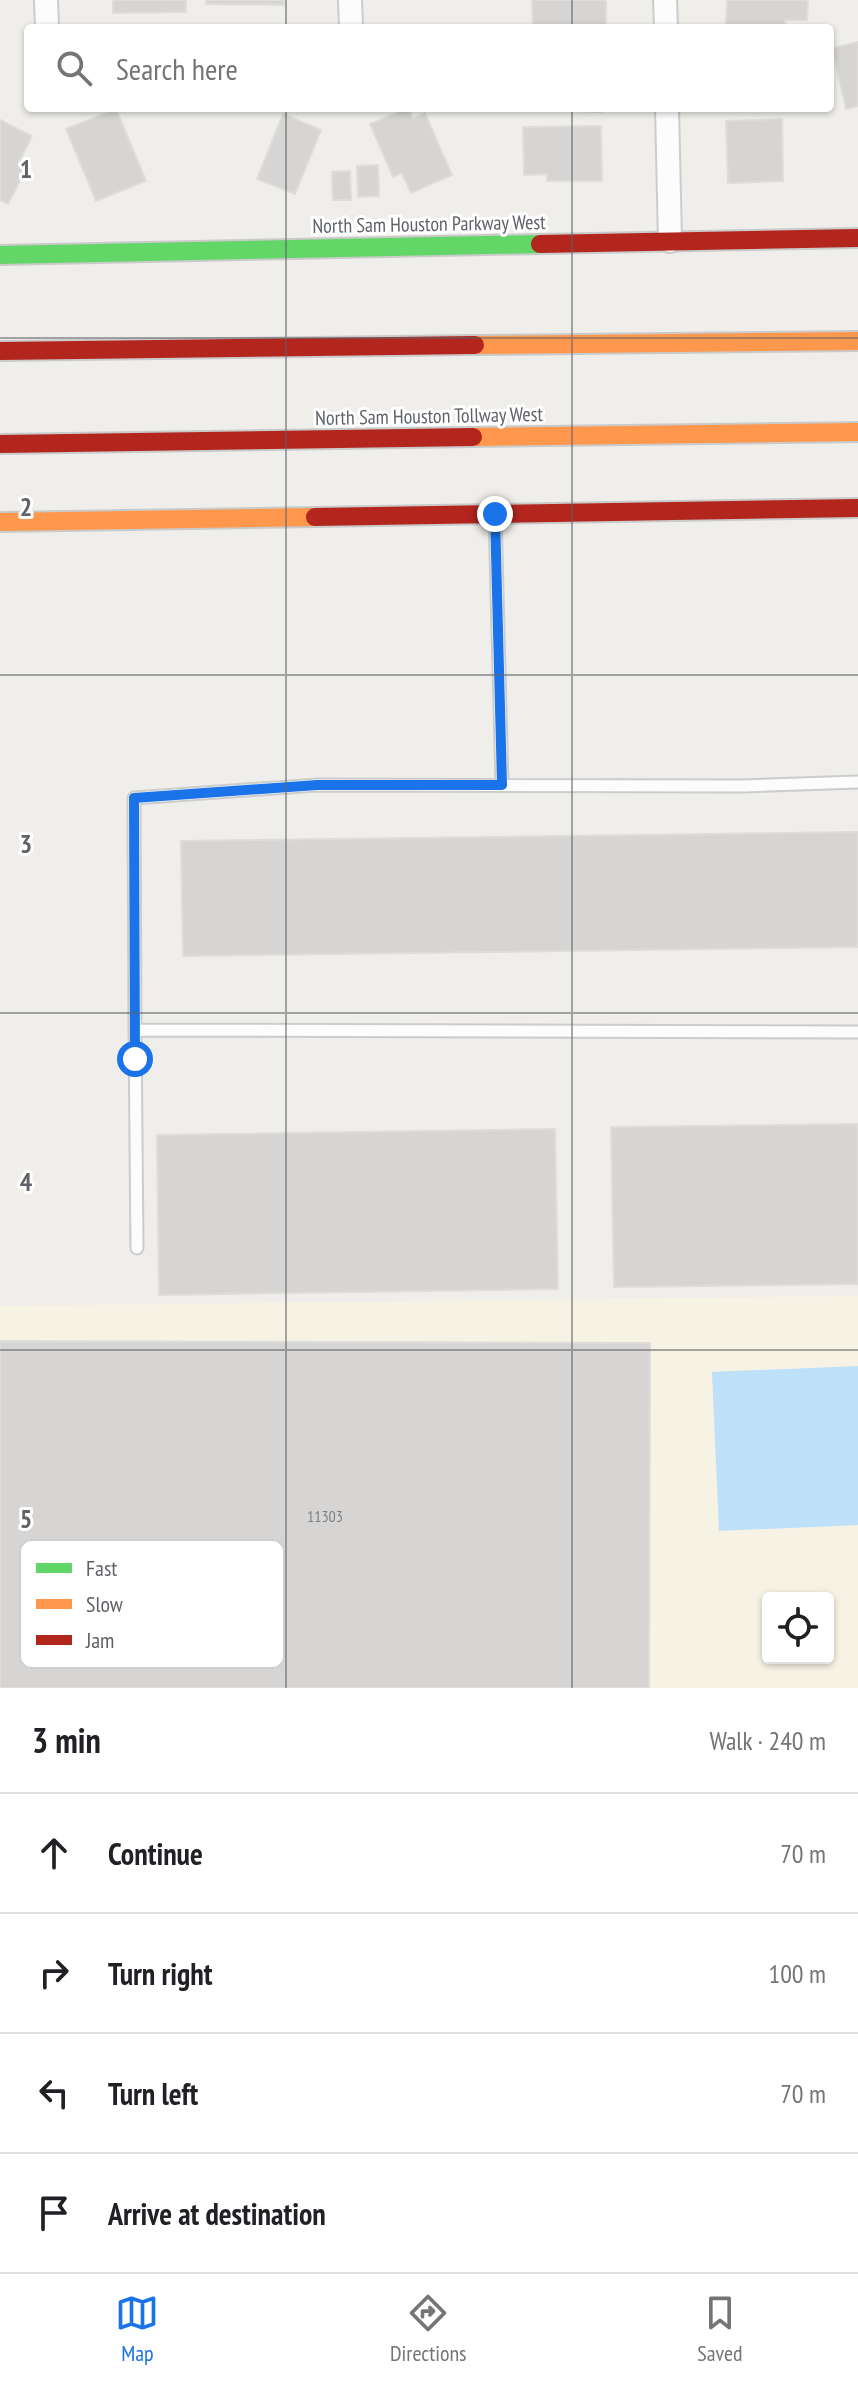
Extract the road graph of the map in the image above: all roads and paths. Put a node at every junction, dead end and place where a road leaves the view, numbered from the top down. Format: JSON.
{"nodes":[{"id":1,"x":46,"y":0,"type":"edge"},
{"id":2,"x":350,"y":0,"type":"edge"},
{"id":3,"x":665,"y":0,"type":"edge"},
{"id":4,"x":47,"y":24,"type":"edge"},
{"id":5,"x":351,"y":24,"type":"edge"},
{"id":6,"x":666,"y":24,"type":"edge"},
{"id":7,"x":667,"y":112,"type":"edge"},
{"id":8,"x":858,"y":238,"type":"edge"},
{"id":9,"x":670,"y":241,"type":"junction"},
{"id":10,"x":0,"y":255,"type":"edge"},
{"id":11,"x":858,"y":341,"type":"edge"},
{"id":12,"x":0,"y":351,"type":"edge"},
{"id":13,"x":858,"y":432,"type":"edge"},
{"id":14,"x":0,"y":444,"type":"edge"},
{"id":15,"x":858,"y":508,"type":"edge"},
{"id":16,"x":495,"y":514,"type":"junction"},
{"id":17,"x":0,"y":522,"type":"edge"},
{"id":18,"x":858,"y":782,"type":"edge"},
{"id":19,"x":502,"y":785,"type":"junction"},
{"id":20,"x":135,"y":1030,"type":"junction"},
{"id":21,"x":858,"y":1032,"type":"edge"},
{"id":22,"x":137,"y":1248,"type":"dead end"}],
"edges":[{"from":1,"to":4,"type":"street"},
{"from":2,"to":5,"type":"street"},
{"from":3,"to":6,"type":"street"},
{"from":7,"to":9,"type":"street"},
{"from":8,"to":9,"type":"main road","name":"North Sam Houston Parkway West"},
{"from":9,"to":10,"type":"main road","name":"North Sam Houston Parkway West"},
{"from":11,"to":12,"type":"main road"},
{"from":13,"to":14,"type":"main road","name":"North Sam Houston Tollway West"},
{"from":15,"to":16,"type":"main road"},
{"from":16,"to":17,"type":"main road"},
{"from":16,"to":19,"type":"lane"},
{"from":18,"to":19,"type":"lane"},
{"from":19,"to":20,"type":"lane"},
{"from":20,"to":21,"type":"lane"},
{"from":20,"to":22,"type":"lane"}]}
